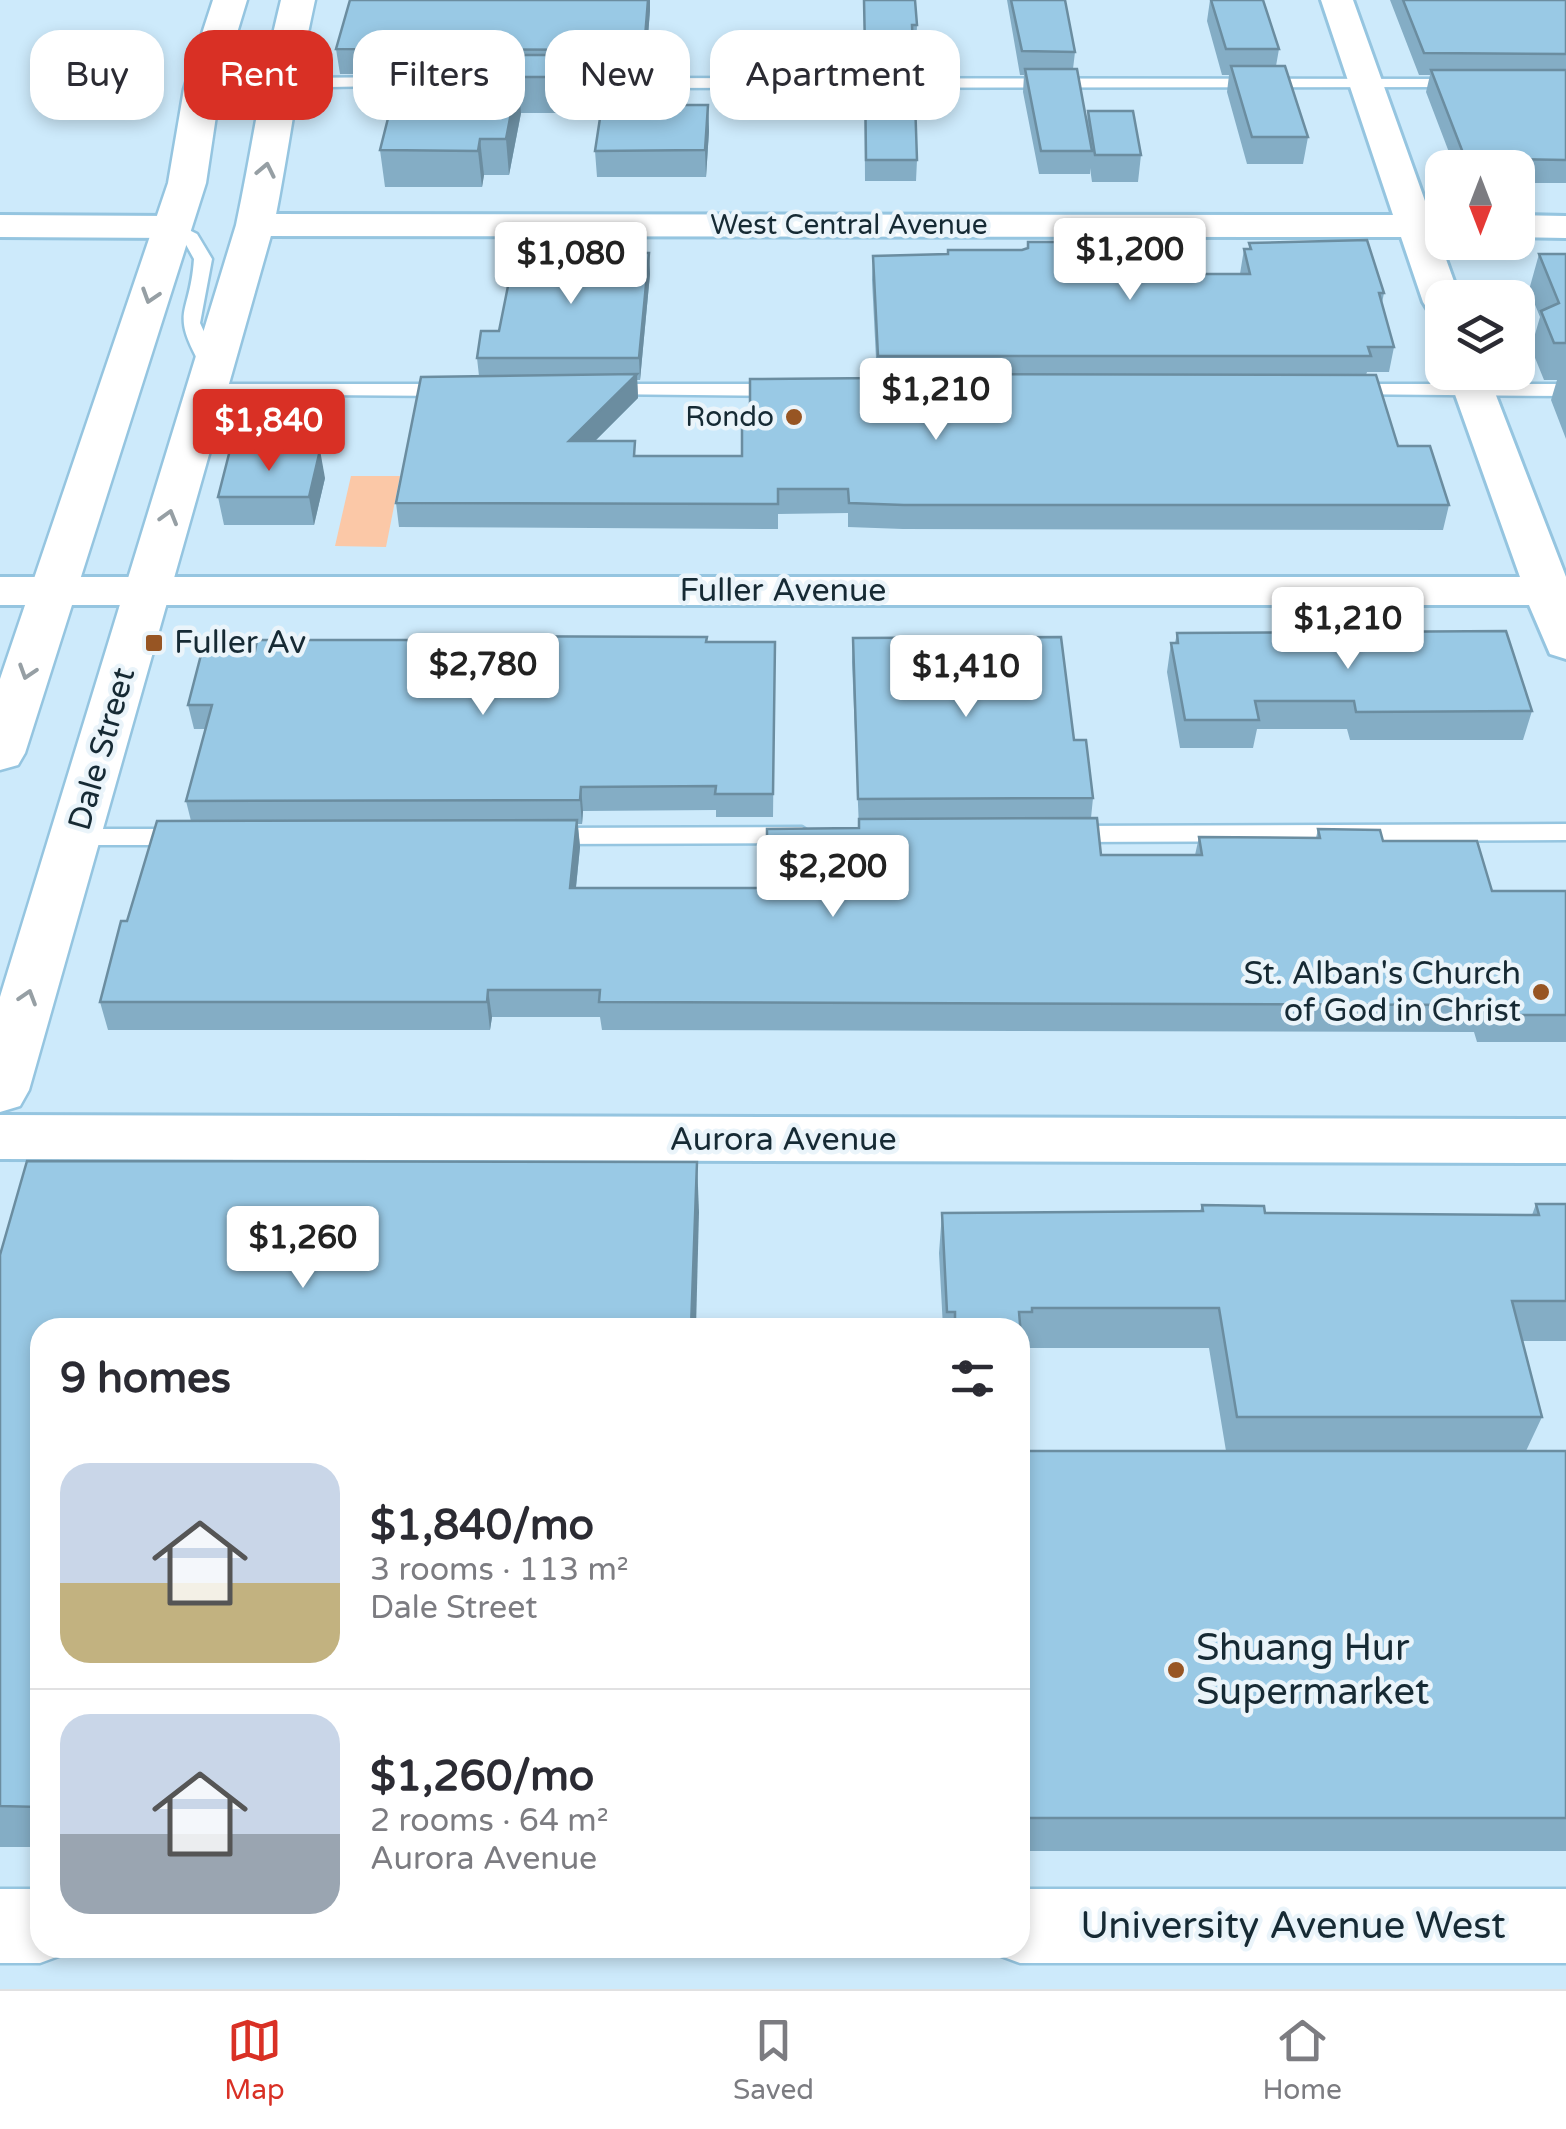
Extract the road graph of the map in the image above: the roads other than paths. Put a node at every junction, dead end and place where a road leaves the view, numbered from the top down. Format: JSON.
{"nodes":[{"id":1,"x":230,"y":0,"type":"edge"},
{"id":2,"x":298,"y":0,"type":"edge"},
{"id":3,"x":1336,"y":0,"type":"edge"},
{"id":4,"x":291,"y":30,"type":"edge"},
{"id":5,"x":690,"y":83,"type":"edge"},
{"id":6,"x":1366,"y":84,"type":"junction"},
{"id":7,"x":1469,"y":84,"type":"edge"},
{"id":8,"x":274,"y":120,"type":"edge"},
{"id":9,"x":1425,"y":217,"type":"edge"},
{"id":10,"x":255,"y":225,"type":"junction"},
{"id":11,"x":0,"y":226,"type":"edge"},
{"id":12,"x":1425,"y":226,"type":"edge"},
{"id":13,"x":1535,"y":226,"type":"edge"},
{"id":14,"x":1566,"y":226,"type":"edge"},
{"id":15,"x":173,"y":227,"type":"junction"},
{"id":16,"x":208,"y":379,"type":"junction"},
{"id":17,"x":1425,"y":384,"type":"edge"},
{"id":18,"x":1535,"y":387,"type":"edge"},
{"id":19,"x":470,"y":390,"type":"edge"},
{"id":20,"x":589,"y":390,"type":"edge"},
{"id":21,"x":808,"y":390,"type":"edge"},
{"id":22,"x":1324,"y":390,"type":"edge"},
{"id":23,"x":1474,"y":390,"type":"edge"},
{"id":24,"x":1566,"y":390,"type":"edge"},
{"id":25,"x":148,"y":590,"type":"junction"},
{"id":26,"x":0,"y":591,"type":"edge"},
{"id":27,"x":1557,"y":591,"type":"edge"},
{"id":28,"x":53,"y":592,"type":"junction"},
{"id":29,"x":1566,"y":644,"type":"edge"},
{"id":30,"x":0,"y":752,"type":"edge"},
{"id":31,"x":1566,"y":832,"type":"edge"},
{"id":32,"x":1048,"y":834,"type":"edge"},
{"id":33,"x":829,"y":835,"type":"edge"},
{"id":34,"x":530,"y":836,"type":"edge"},
{"id":35,"x":77,"y":837,"type":"junction"},
{"id":36,"x":211,"y":837,"type":"edge"},
{"id":37,"x":0,"y":1090,"type":"edge"},
{"id":38,"x":0,"y":1137,"type":"edge"},
{"id":39,"x":1566,"y":1141,"type":"edge"},
{"id":40,"x":0,"y":1926,"type":"edge"},
{"id":41,"x":30,"y":1926,"type":"edge"},
{"id":42,"x":1030,"y":1926,"type":"edge"},
{"id":43,"x":1566,"y":1926,"type":"edge"}],
"edges":[{"from":1,"to":15,"type":"main road"},
{"from":2,"to":4,"type":"main road","name":"Dale Street"},
{"from":3,"to":6,"type":"street"},
{"from":5,"to":6,"type":"lane"},
{"from":6,"to":7,"type":"lane"},
{"from":6,"to":9,"type":"street"},
{"from":10,"to":8,"type":"main road","name":"Dale Street","one_way":true},
{"from":10,"to":12,"type":"street","name":"West Central Avenue"},
{"from":10,"to":16,"type":"main road","name":"Dale Street"},
{"from":11,"to":15,"type":"street"},
{"from":13,"to":14,"type":"street"},
{"from":15,"to":16,"type":"lane"},
{"from":15,"to":28,"type":"main road","one_way":true},
{"from":16,"to":19,"type":"lane"},
{"from":25,"to":16,"type":"main road","name":"Dale Street","one_way":true},
{"from":17,"to":22,"type":"lane"},
{"from":18,"to":24,"type":"lane"},
{"from":20,"to":21,"type":"lane"},
{"from":23,"to":27,"type":"street"},
{"from":25,"to":27,"type":"street","name":"Fuller Avenue"},
{"from":25,"to":28,"type":"street","name":"Fuller Avenue"},
{"from":25,"to":35,"type":"main road","name":"Dale Street"},
{"from":26,"to":28,"type":"street","name":"Fuller Avenue"},
{"from":27,"to":29,"type":"street"},
{"from":28,"to":30,"type":"main road","one_way":true},
{"from":31,"to":32,"type":"lane"},
{"from":33,"to":34,"type":"lane"},
{"from":35,"to":36,"type":"lane"},
{"from":37,"to":35,"type":"main road","name":"Dale Street","one_way":true},
{"from":38,"to":39,"type":"street","name":"Aurora Avenue"},
{"from":40,"to":41,"type":"main road"},
{"from":42,"to":43,"type":"main road","name":"University Avenue West"}]}
